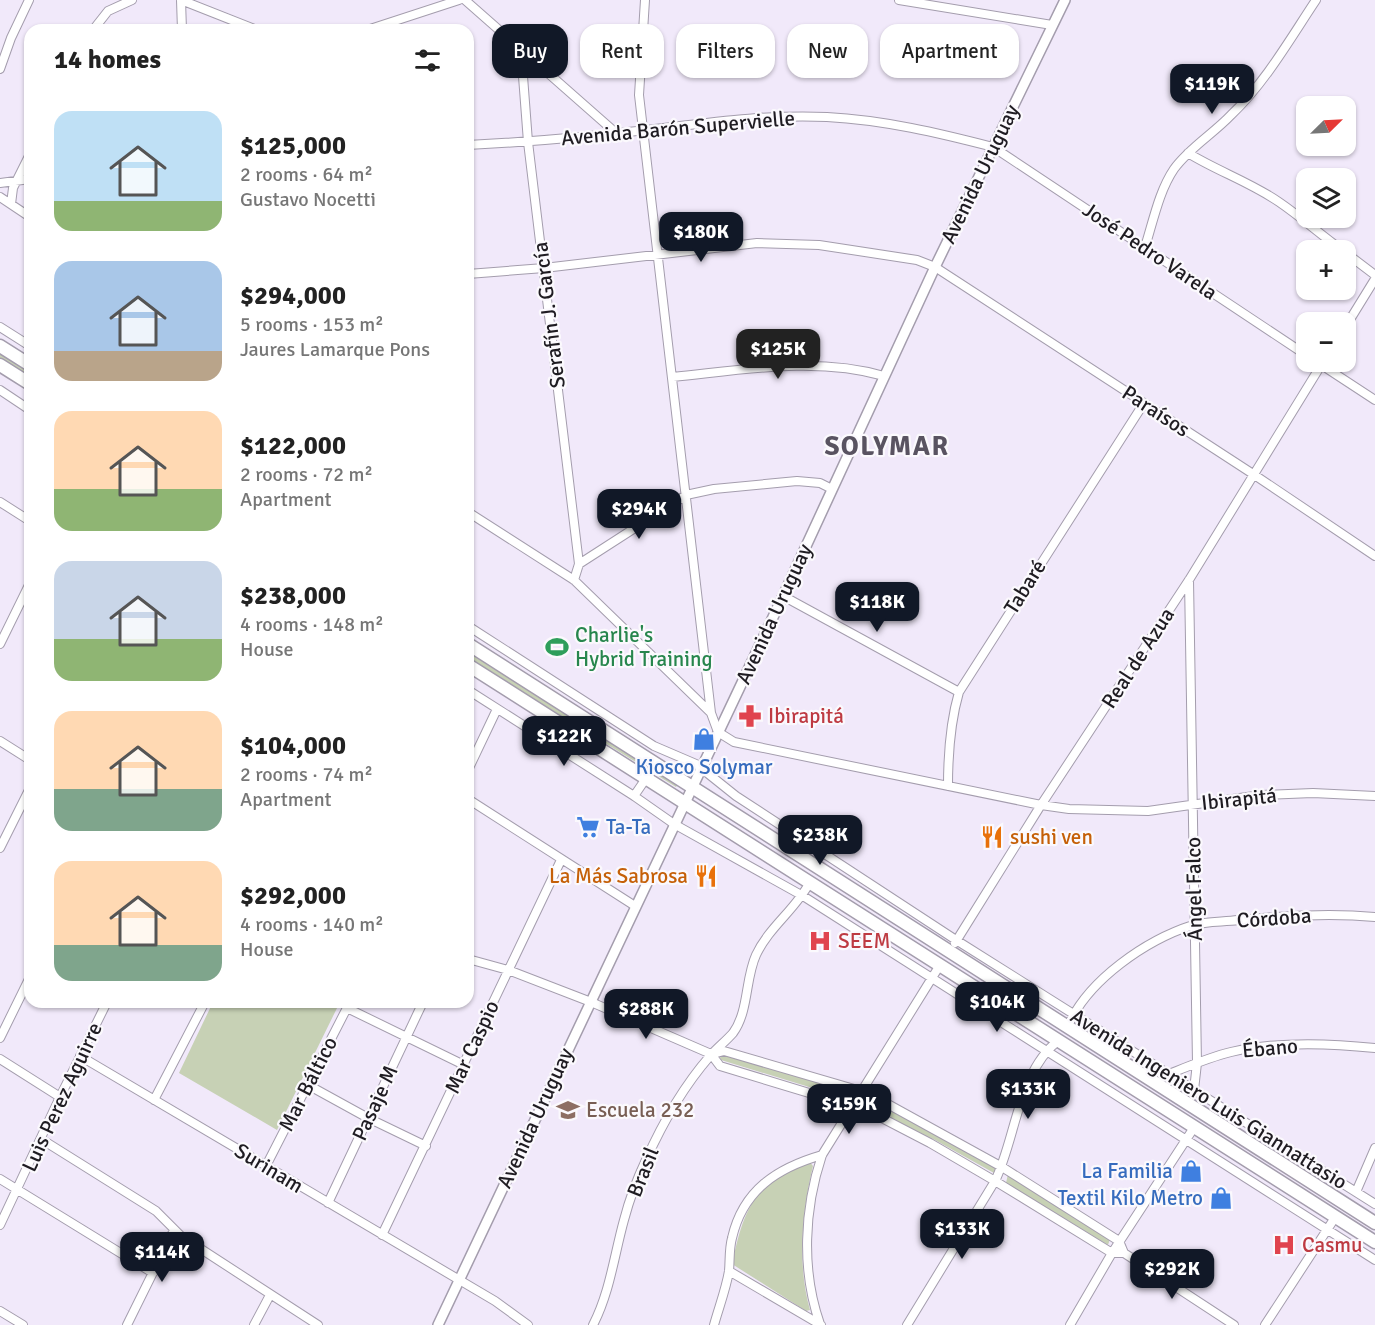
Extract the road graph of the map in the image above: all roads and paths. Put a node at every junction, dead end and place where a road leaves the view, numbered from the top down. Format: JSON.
{"nodes":[{"id":1,"x":29,"y":0,"type":"edge"},
{"id":2,"x":132,"y":0,"type":"edge"},
{"id":3,"x":181,"y":0,"type":"edge"},
{"id":4,"x":459,"y":0,"type":"edge"},
{"id":5,"x":465,"y":0,"type":"edge"},
{"id":6,"x":645,"y":0,"type":"edge"},
{"id":7,"x":899,"y":0,"type":"edge"},
{"id":8,"x":1065,"y":0,"type":"edge"},
{"id":9,"x":1316,"y":0,"type":"edge"},
{"id":10,"x":98,"y":24,"type":"edge"},
{"id":11,"x":182,"y":24,"type":"edge"},
{"id":12,"x":242,"y":24,"type":"edge"},
{"id":13,"x":385,"y":24,"type":"edge"},
{"id":14,"x":492,"y":24,"type":"edge"},
{"id":15,"x":1052,"y":25,"type":"junction"},
{"id":16,"x":0,"y":69,"type":"edge"},
{"id":17,"x":523,"y":78,"type":"edge"},
{"id":18,"x":553,"y":78,"type":"edge"},
{"id":19,"x":643,"y":131,"type":"junction"},
{"id":20,"x":616,"y":133,"type":"junction"},
{"id":21,"x":528,"y":142,"type":"junction"},
{"id":22,"x":474,"y":145,"type":"edge"},
{"id":23,"x":993,"y":147,"type":"junction"},
{"id":24,"x":1188,"y":153,"type":"junction"},
{"id":25,"x":24,"y":166,"type":"edge"},
{"id":26,"x":24,"y":180,"type":"edge"},
{"id":27,"x":16,"y":181,"type":"junction"},
{"id":28,"x":0,"y":183,"type":"edge"},
{"id":29,"x":0,"y":197,"type":"edge"},
{"id":30,"x":11,"y":204,"type":"junction"},
{"id":31,"x":24,"y":213,"type":"edge"},
{"id":32,"x":1328,"y":240,"type":"edge"},
{"id":33,"x":1145,"y":247,"type":"junction"},
{"id":34,"x":658,"y":255,"type":"junction"},
{"id":35,"x":1356,"y":262,"type":"edge"},
{"id":36,"x":935,"y":267,"type":"junction"},
{"id":37,"x":544,"y":268,"type":"junction"},
{"id":38,"x":474,"y":274,"type":"edge"},
{"id":39,"x":1375,"y":277,"type":"edge"},
{"id":40,"x":1354,"y":312,"type":"edge"},
{"id":41,"x":0,"y":327,"type":"edge"},
{"id":42,"x":24,"y":342,"type":"edge"},
{"id":43,"x":0,"y":346,"type":"edge"},
{"id":44,"x":1296,"y":348,"type":"edge"},
{"id":45,"x":24,"y":361,"type":"edge"},
{"id":46,"x":0,"y":364,"type":"edge"},
{"id":47,"x":1315,"y":372,"type":"edge"},
{"id":48,"x":1333,"y":372,"type":"edge"},
{"id":49,"x":884,"y":376,"type":"junction"},
{"id":50,"x":673,"y":377,"type":"junction"},
{"id":51,"x":24,"y":380,"type":"edge"},
{"id":52,"x":0,"y":390,"type":"edge"},
{"id":53,"x":1375,"y":400,"type":"edge"},
{"id":54,"x":1144,"y":403,"type":"junction"},
{"id":55,"x":24,"y":406,"type":"edge"},
{"id":56,"x":1253,"y":474,"type":"junction"},
{"id":57,"x":832,"y":489,"type":"junction"},
{"id":58,"x":686,"y":495,"type":"junction"},
{"id":59,"x":0,"y":502,"type":"edge"},
{"id":60,"x":474,"y":516,"type":"edge"},
{"id":61,"x":24,"y":517,"type":"edge"},
{"id":62,"x":1375,"y":556,"type":"edge"},
{"id":63,"x":579,"y":564,"type":"junction"},
{"id":64,"x":574,"y":580,"type":"junction"},
{"id":65,"x":1189,"y":580,"type":"junction"},
{"id":66,"x":24,"y":595,"type":"edge"},
{"id":67,"x":783,"y":596,"type":"junction"},
{"id":68,"x":474,"y":630,"type":"edge"},
{"id":69,"x":0,"y":644,"type":"edge"},
{"id":70,"x":474,"y":648,"type":"edge"},
{"id":71,"x":474,"y":668,"type":"edge"},
{"id":72,"x":959,"y":692,"type":"junction"},
{"id":73,"x":474,"y":694,"type":"edge"},
{"id":74,"x":497,"y":709,"type":"junction"},
{"id":75,"x":711,"y":713,"type":"junction"},
{"id":76,"x":718,"y":732,"type":"junction"},
{"id":77,"x":0,"y":741,"type":"edge"},
{"id":78,"x":24,"y":756,"type":"edge"},
{"id":79,"x":474,"y":757,"type":"edge"},
{"id":80,"x":701,"y":768,"type":"junction"},
{"id":81,"x":647,"y":777,"type":"junction"},
{"id":82,"x":948,"y":786,"type":"junction"},
{"id":83,"x":691,"y":787,"type":"junction"},
{"id":84,"x":634,"y":796,"type":"junction"},
{"id":85,"x":1375,"y":796,"type":"edge"},
{"id":86,"x":24,"y":800,"type":"edge"},
{"id":87,"x":684,"y":802,"type":"junction"},
{"id":88,"x":474,"y":803,"type":"edge"},
{"id":89,"x":1192,"y":804,"type":"junction"},
{"id":90,"x":1041,"y":805,"type":"junction"},
{"id":91,"x":674,"y":824,"type":"junction"},
{"id":92,"x":0,"y":848,"type":"edge"},
{"id":93,"x":561,"y":860,"type":"junction"},
{"id":94,"x":810,"y":882,"type":"junction"},
{"id":95,"x":803,"y":896,"type":"junction"},
{"id":96,"x":635,"y":906,"type":"junction"},
{"id":97,"x":1375,"y":917,"type":"edge"},
{"id":98,"x":1195,"y":925,"type":"junction"},
{"id":99,"x":956,"y":940,"type":"junction"},
{"id":100,"x":949,"y":952,"type":"junction"},
{"id":101,"x":474,"y":961,"type":"edge"},
{"id":102,"x":940,"y":964,"type":"junction"},
{"id":103,"x":508,"y":970,"type":"junction"},
{"id":104,"x":932,"y":978,"type":"junction"},
{"id":105,"x":24,"y":989,"type":"edge"},
{"id":106,"x":591,"y":1002,"type":"junction"},
{"id":107,"x":104,"y":1008,"type":"edge"},
{"id":108,"x":202,"y":1008,"type":"edge"},
{"id":109,"x":346,"y":1008,"type":"edge"},
{"id":110,"x":353,"y":1008,"type":"edge"},
{"id":111,"x":420,"y":1008,"type":"edge"},
{"id":112,"x":1073,"y":1013,"type":"junction"},
{"id":113,"x":1068,"y":1026,"type":"junction"},
{"id":114,"x":0,"y":1038,"type":"edge"},
{"id":115,"x":406,"y":1038,"type":"junction"},
{"id":116,"x":1059,"y":1040,"type":"junction"},
{"id":117,"x":1375,"y":1048,"type":"edge"},
{"id":118,"x":1047,"y":1049,"type":"junction"},
{"id":119,"x":711,"y":1054,"type":"junction"},
{"id":120,"x":80,"y":1056,"type":"junction"},
{"id":121,"x":0,"y":1059,"type":"edge"},
{"id":122,"x":1197,"y":1063,"type":"junction"},
{"id":123,"x":464,"y":1065,"type":"junction"},
{"id":124,"x":1169,"y":1074,"type":"junction"},
{"id":125,"x":308,"y":1085,"type":"junction"},
{"id":126,"x":1194,"y":1090,"type":"junction"},
{"id":127,"x":861,"y":1091,"type":"junction"},
{"id":128,"x":60,"y":1097,"type":"junction"},
{"id":129,"x":154,"y":1100,"type":"junction"},
{"id":130,"x":852,"y":1106,"type":"junction"},
{"id":131,"x":368,"y":1118,"type":"junction"},
{"id":132,"x":1195,"y":1126,"type":"junction"},
{"id":133,"x":41,"y":1139,"type":"junction"},
{"id":134,"x":1188,"y":1139,"type":"junction"},
{"id":135,"x":426,"y":1146,"type":"junction"},
{"id":136,"x":1375,"y":1148,"type":"edge"},
{"id":137,"x":822,"y":1155,"type":"junction"},
{"id":138,"x":266,"y":1166,"type":"junction"},
{"id":139,"x":1002,"y":1167,"type":"junction"},
{"id":140,"x":0,"y":1179,"type":"edge"},
{"id":141,"x":995,"y":1181,"type":"junction"},
{"id":142,"x":18,"y":1190,"type":"junction"},
{"id":143,"x":1356,"y":1192,"type":"junction"},
{"id":144,"x":328,"y":1203,"type":"junction"},
{"id":145,"x":1375,"y":1204,"type":"edge"},
{"id":146,"x":1336,"y":1216,"type":"junction"},
{"id":147,"x":1375,"y":1222,"type":"edge"},
{"id":148,"x":0,"y":1225,"type":"edge"},
{"id":149,"x":1327,"y":1229,"type":"junction"},
{"id":150,"x":174,"y":1230,"type":"junction"},
{"id":151,"x":382,"y":1235,"type":"junction"},
{"id":152,"x":1119,"y":1241,"type":"junction"},
{"id":153,"x":1375,"y":1242,"type":"edge"},
{"id":154,"x":1112,"y":1253,"type":"junction"},
{"id":155,"x":1124,"y":1253,"type":"junction"},
{"id":156,"x":1375,"y":1260,"type":"edge"},
{"id":157,"x":729,"y":1271,"type":"junction"},
{"id":158,"x":153,"y":1273,"type":"junction"},
{"id":159,"x":459,"y":1280,"type":"junction"},
{"id":160,"x":270,"y":1295,"type":"junction"},
{"id":161,"x":0,"y":1311,"type":"edge"},
{"id":162,"x":23,"y":1325,"type":"edge"},
{"id":163,"x":127,"y":1325,"type":"edge"},
{"id":164,"x":254,"y":1325,"type":"edge"},
{"id":165,"x":318,"y":1325,"type":"edge"},
{"id":166,"x":438,"y":1325,"type":"edge"},
{"id":167,"x":528,"y":1325,"type":"edge"},
{"id":168,"x":593,"y":1325,"type":"edge"},
{"id":169,"x":714,"y":1325,"type":"edge"},
{"id":170,"x":821,"y":1325,"type":"edge"},
{"id":171,"x":907,"y":1325,"type":"edge"},
{"id":172,"x":1070,"y":1325,"type":"edge"},
{"id":173,"x":1234,"y":1325,"type":"edge"},
{"id":174,"x":1265,"y":1325,"type":"edge"}],
"edges":[{"from":1,"to":16,"type":"street"},
{"from":2,"to":10,"type":"street"},
{"from":3,"to":11,"type":"street"},
{"from":3,"to":12,"type":"street"},
{"from":4,"to":13,"type":"street"},
{"from":5,"to":14,"type":"street"},
{"from":6,"to":19,"type":"street"},
{"from":7,"to":15,"type":"street"},
{"from":8,"to":15,"type":"street","name":"Avenida Uruguay"},
{"from":9,"to":24,"type":"street"},
{"from":15,"to":23,"type":"street","name":"Avenida Uruguay"},
{"from":17,"to":21,"type":"street","name":"Serafín J. García"},
{"from":18,"to":20,"type":"street"},
{"from":19,"to":20,"type":"street","name":"Avenida Barón Supervielle"},
{"from":19,"to":23,"type":"street","name":"Avenida Barón Supervielle"},
{"from":19,"to":34,"type":"street"},
{"from":20,"to":21,"type":"street","name":"Avenida Barón Supervielle"},
{"from":21,"to":22,"type":"street","name":"Avenida Barón Supervielle"},
{"from":21,"to":37,"type":"street","name":"Serafín J. García"},
{"from":23,"to":33,"type":"street","name":"José Pedro Varela"},
{"from":23,"to":36,"type":"street","name":"Avenida Uruguay"},
{"from":24,"to":32,"type":"street"},
{"from":24,"to":33,"type":"street"},
{"from":25,"to":27,"type":"street"},
{"from":26,"to":27,"type":"street"},
{"from":27,"to":28,"type":"street"},
{"from":27,"to":30,"type":"street"},
{"from":29,"to":30,"type":"street"},
{"from":30,"to":31,"type":"street"},
{"from":33,"to":44,"type":"street","name":"José Pedro Varela"},
{"from":34,"to":36,"type":"street","name":"Paraísos"},
{"from":34,"to":37,"type":"street","name":"Paraísos"},
{"from":34,"to":50,"type":"street"},
{"from":35,"to":39,"type":"street"},
{"from":36,"to":49,"type":"street","name":"Avenida Uruguay"},
{"from":36,"to":54,"type":"street","name":"Paraísos"},
{"from":37,"to":38,"type":"street","name":"Paraísos"},
{"from":37,"to":63,"type":"street","name":"Serafín J. García"},
{"from":39,"to":40,"type":"street"},
{"from":41,"to":42,"type":"street"},
{"from":43,"to":45,"type":"main road"},
{"from":46,"to":51,"type":"main road"},
{"from":47,"to":56,"type":"street","name":"Real de Azua"},
{"from":48,"to":53,"type":"street"},
{"from":49,"to":50,"type":"street"},
{"from":49,"to":57,"type":"street","name":"Avenida Uruguay"},
{"from":50,"to":58,"type":"street"},
{"from":52,"to":55,"type":"street"},
{"from":54,"to":56,"type":"street","name":"Paraísos"},
{"from":54,"to":72,"type":"street","name":"Tabaré"},
{"from":56,"to":62,"type":"street","name":"Paraísos"},
{"from":56,"to":65,"type":"street","name":"Real de Azua"},
{"from":57,"to":58,"type":"street"},
{"from":57,"to":67,"type":"street","name":"Avenida Uruguay"},
{"from":58,"to":63,"type":"street"},
{"from":58,"to":75,"type":"street"},
{"from":59,"to":61,"type":"street"},
{"from":60,"to":64,"type":"street"},
{"from":63,"to":64,"type":"street","name":"Serafín J. García"},
{"from":64,"to":75,"type":"street"},
{"from":65,"to":89,"type":"street","name":"Ángel Falco"},
{"from":65,"to":90,"type":"street","name":"Real de Azua"},
{"from":66,"to":69,"type":"street"},
{"from":67,"to":72,"type":"street"},
{"from":67,"to":76,"type":"street","name":"Avenida Uruguay"},
{"from":68,"to":80,"type":"street","name":"Avenida Ingeniero Luis Giannattasio"},
{"from":70,"to":83,"type":"main road","name":"Avenida Ingeniero Luis Giannattasio"},
{"from":71,"to":81,"type":"main road","name":"Avenida Ingeniero Luis Giannattasio"},
{"from":72,"to":82,"type":"street","name":"Tabaré"},
{"from":73,"to":74,"type":"street","name":"Avenida Ingeniero Luis Giannattasio"},
{"from":74,"to":79,"type":"street"},
{"from":74,"to":84,"type":"street","name":"Avenida Ingeniero Luis Giannattasio"},
{"from":75,"to":76,"type":"street"},
{"from":76,"to":80,"type":"street","name":"Avenida Uruguay"},
{"from":76,"to":82,"type":"street","name":"Ibirapitá"},
{"from":77,"to":78,"type":"street"},
{"from":80,"to":83,"type":"street","name":"Avenida Uruguay"},
{"from":80,"to":99,"type":"street","name":"Avenida Ingeniero Luis Giannattasio"},
{"from":81,"to":84,"type":"street"},
{"from":81,"to":87,"type":"main road","name":"Avenida Ingeniero Luis Giannattasio"},
{"from":82,"to":90,"type":"street","name":"Ibirapitá"},
{"from":83,"to":87,"type":"street","name":"Avenida Uruguay"},
{"from":83,"to":100,"type":"main road","name":"Avenida Ingeniero Luis Giannattasio"},
{"from":84,"to":91,"type":"street","name":"Avenida Ingeniero Luis Giannattasio"},
{"from":85,"to":89,"type":"street","name":"Ibirapitá"},
{"from":86,"to":92,"type":"street"},
{"from":87,"to":91,"type":"street","name":"Avenida Uruguay"},
{"from":87,"to":94,"type":"main road","name":"Avenida Ingeniero Luis Giannattasio"},
{"from":88,"to":93,"type":"street"},
{"from":89,"to":90,"type":"street","name":"Ibirapitá"},
{"from":89,"to":98,"type":"street","name":"Ángel Falco"},
{"from":90,"to":99,"type":"street","name":"Real de Azua"},
{"from":91,"to":95,"type":"street","name":"Avenida Ingeniero Luis Giannattasio"},
{"from":91,"to":96,"type":"street","name":"Avenida Uruguay"},
{"from":93,"to":96,"type":"street"},
{"from":93,"to":103,"type":"street","name":"Mar Caspio"},
{"from":94,"to":95,"type":"street","name":"Brasil"},
{"from":94,"to":102,"type":"main road","name":"Avenida Ingeniero Luis Giannattasio"},
{"from":95,"to":104,"type":"street","name":"Avenida Ingeniero Luis Giannattasio"},
{"from":95,"to":119,"type":"street","name":"Brasil"},
{"from":96,"to":106,"type":"street","name":"Avenida Uruguay"},
{"from":97,"to":98,"type":"street","name":"Córdoba"},
{"from":98,"to":112,"type":"street","name":"Córdoba"},
{"from":98,"to":122,"type":"street","name":"Ángel Falco"},
{"from":99,"to":100,"type":"street","name":"Real de Azua"},
{"from":99,"to":112,"type":"street","name":"Avenida Ingeniero Luis Giannattasio"},
{"from":100,"to":113,"type":"main road","name":"Avenida Ingeniero Luis Giannattasio"},
{"from":101,"to":103,"type":"street"},
{"from":102,"to":104,"type":"street"},
{"from":102,"to":116,"type":"main road","name":"Avenida Ingeniero Luis Giannattasio"},
{"from":103,"to":106,"type":"street"},
{"from":103,"to":123,"type":"street","name":"Mar Caspio"},
{"from":104,"to":118,"type":"street","name":"Avenida Ingeniero Luis Giannattasio"},
{"from":104,"to":127,"type":"street"},
{"from":105,"to":114,"type":"street"},
{"from":106,"to":119,"type":"street"},
{"from":106,"to":159,"type":"street","name":"Avenida Uruguay"},
{"from":107,"to":120,"type":"street","name":"Luis Perez Aguirre"},
{"from":108,"to":129,"type":"street"},
{"from":109,"to":125,"type":"street","name":"Mar Báltico"},
{"from":110,"to":115,"type":"street"},
{"from":111,"to":115,"type":"street","name":"Pasaje M"},
{"from":112,"to":113,"type":"street","name":"Córdoba"},
{"from":112,"to":124,"type":"street","name":"Avenida Ingeniero Luis Giannattasio"},
{"from":113,"to":147,"type":"main road","name":"Avenida Ingeniero Luis Giannattasio"},
{"from":115,"to":123,"type":"street"},
{"from":115,"to":131,"type":"street","name":"Pasaje M"},
{"from":116,"to":118,"type":"street"},
{"from":116,"to":132,"type":"main road","name":"Avenida Ingeniero Luis Giannattasio"},
{"from":117,"to":122,"type":"street","name":"Ébano"},
{"from":118,"to":134,"type":"street","name":"Avenida Ingeniero Luis Giannattasio"},
{"from":118,"to":139,"type":"street"},
{"from":119,"to":127,"type":"street"},
{"from":119,"to":130,"type":"street"},
{"from":119,"to":168,"type":"street","name":"Brasil"},
{"from":120,"to":128,"type":"street","name":"Luis Perez Aguirre"},
{"from":120,"to":129,"type":"street","name":"Surinam"},
{"from":121,"to":128,"type":"street"},
{"from":122,"to":124,"type":"street","name":"Ébano"},
{"from":122,"to":126,"type":"street","name":"Ángel Falco"},
{"from":123,"to":135,"type":"street","name":"Mar Caspio"},
{"from":124,"to":126,"type":"street","name":"Avenida Ingeniero Luis Giannattasio"},
{"from":125,"to":131,"type":"street"},
{"from":125,"to":138,"type":"street","name":"Mar Báltico"},
{"from":126,"to":143,"type":"street","name":"Avenida Ingeniero Luis Giannattasio"},
{"from":127,"to":130,"type":"street"},
{"from":127,"to":139,"type":"street"},
{"from":128,"to":133,"type":"street","name":"Luis Perez Aguirre"},
{"from":129,"to":138,"type":"street","name":"Surinam"},
{"from":130,"to":137,"type":"street"},
{"from":130,"to":141,"type":"street"},
{"from":131,"to":135,"type":"street"},
{"from":131,"to":144,"type":"street","name":"Pasaje M"},
{"from":132,"to":134,"type":"street"},
{"from":132,"to":146,"type":"main road","name":"Avenida Ingeniero Luis Giannattasio"},
{"from":133,"to":142,"type":"street","name":"Luis Perez Aguirre"},
{"from":133,"to":150,"type":"street"},
{"from":134,"to":149,"type":"street","name":"Avenida Ingeniero Luis Giannattasio"},
{"from":134,"to":152,"type":"street"},
{"from":135,"to":151,"type":"street","name":"Mar Caspio"},
{"from":136,"to":143,"type":"street"},
{"from":137,"to":157,"type":"street"},
{"from":137,"to":170,"type":"street"},
{"from":138,"to":144,"type":"street","name":"Surinam"},
{"from":139,"to":141,"type":"street"},
{"from":139,"to":152,"type":"street"},
{"from":140,"to":142,"type":"street"},
{"from":141,"to":154,"type":"street"},
{"from":141,"to":171,"type":"street"},
{"from":142,"to":148,"type":"street","name":"Luis Perez Aguirre"},
{"from":142,"to":158,"type":"street"},
{"from":143,"to":145,"type":"street","name":"Avenida Ingeniero Luis Giannattasio"},
{"from":144,"to":151,"type":"street","name":"Surinam"},
{"from":146,"to":149,"type":"street"},
{"from":146,"to":153,"type":"main road","name":"Avenida Ingeniero Luis Giannattasio"},
{"from":149,"to":156,"type":"street","name":"Avenida Ingeniero Luis Giannattasio"},
{"from":149,"to":174,"type":"street"},
{"from":150,"to":158,"type":"street"},
{"from":150,"to":160,"type":"street"},
{"from":151,"to":159,"type":"street","name":"Surinam"},
{"from":152,"to":154,"type":"street"},
{"from":152,"to":155,"type":"street"},
{"from":154,"to":155,"type":"street"},
{"from":154,"to":172,"type":"street"},
{"from":155,"to":173,"type":"street"},
{"from":157,"to":169,"type":"street"},
{"from":157,"to":170,"type":"street"},
{"from":158,"to":163,"type":"street"},
{"from":159,"to":166,"type":"street","name":"Avenida Uruguay"},
{"from":159,"to":167,"type":"street","name":"Surinam"},
{"from":160,"to":164,"type":"street"},
{"from":160,"to":165,"type":"street"},
{"from":161,"to":162,"type":"street"}]}
